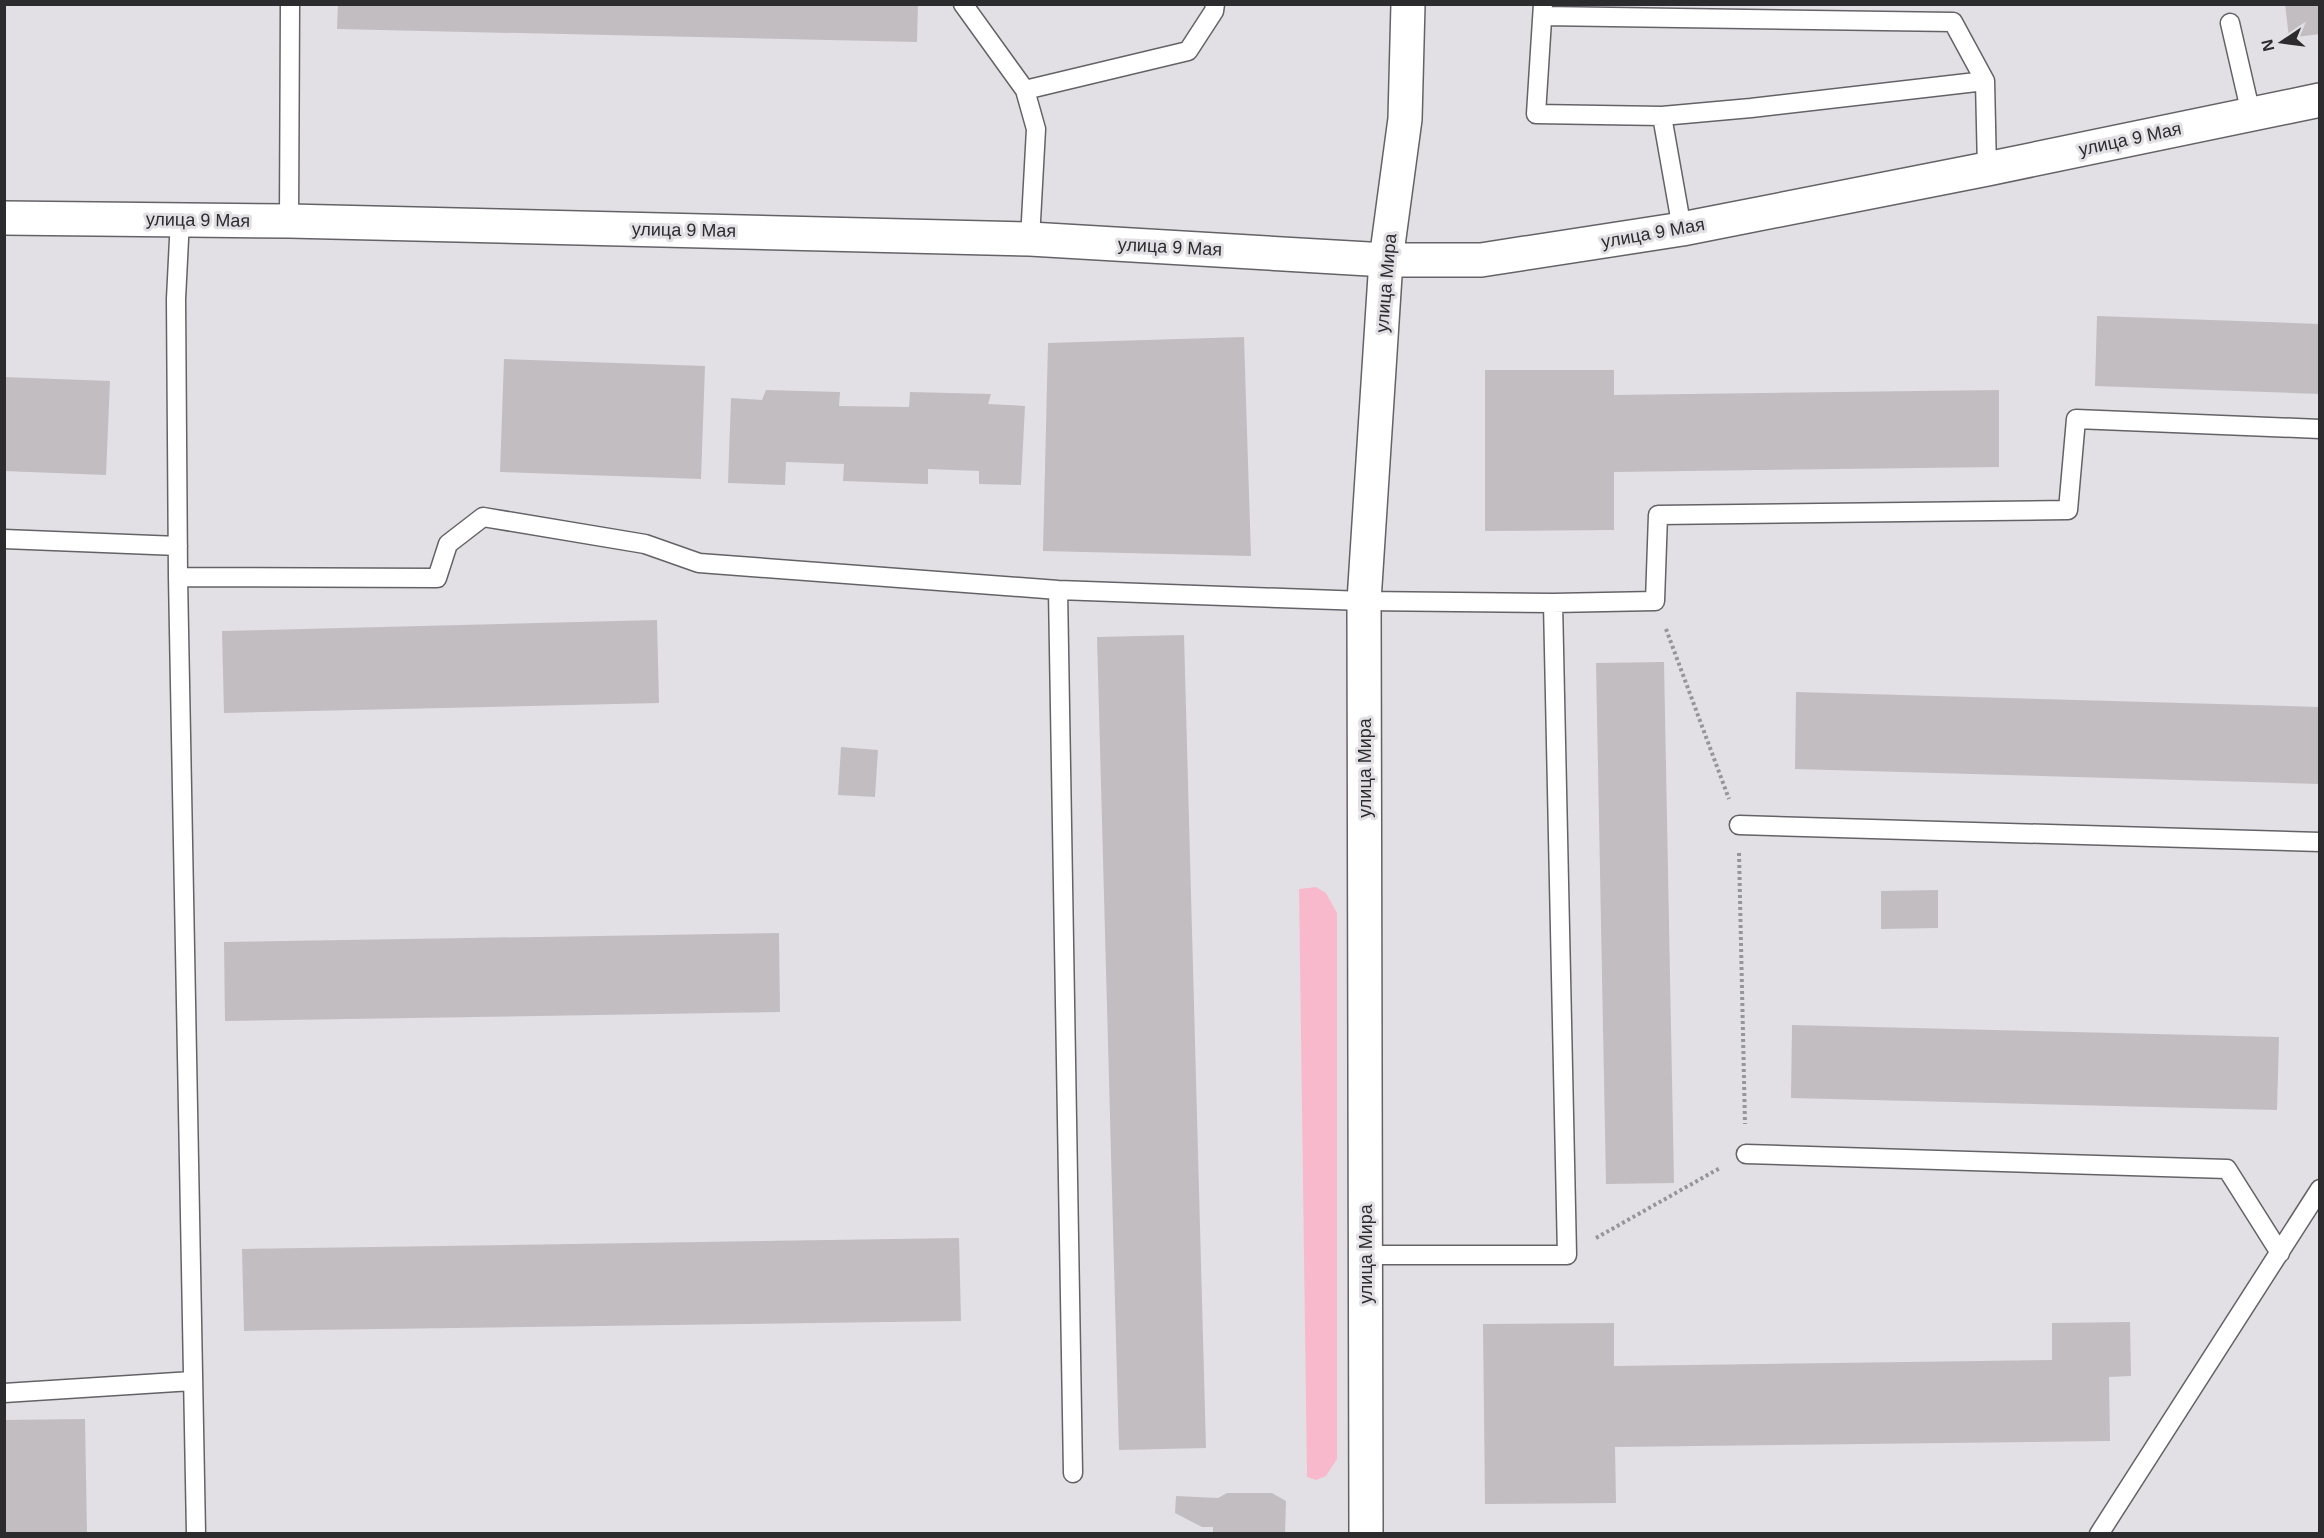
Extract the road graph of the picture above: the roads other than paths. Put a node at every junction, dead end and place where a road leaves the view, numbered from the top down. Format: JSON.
{"nodes":[{"id":1,"x":290,"y":4,"type":"edge"},
{"id":2,"x":963,"y":4,"type":"edge"},
{"id":3,"x":1215,"y":4,"type":"edge"},
{"id":4,"x":1408,"y":4,"type":"edge"},
{"id":5,"x":1543,"y":10,"type":"edge"},
{"id":6,"x":2230,"y":23,"type":"dead end"},
{"id":7,"x":1985,"y":81,"type":"junction"},
{"id":8,"x":1025,"y":90,"type":"junction"},
{"id":9,"x":2319,"y":100,"type":"edge"},
{"id":10,"x":2251,"y":114,"type":"junction"},
{"id":11,"x":1662,"y":116,"type":"junction"},
{"id":12,"x":1987,"y":169,"type":"junction"},
{"id":13,"x":4,"y":218,"type":"edge"},
{"id":14,"x":180,"y":219,"type":"junction"},
{"id":15,"x":289,"y":221,"type":"junction"},
{"id":16,"x":1682,"y":229,"type":"junction"},
{"id":17,"x":1030,"y":239,"type":"junction"},
{"id":18,"x":1386,"y":260,"type":"junction"},
{"id":19,"x":2319,"y":429,"type":"edge"},
{"id":20,"x":4,"y":539,"type":"edge"},
{"id":21,"x":178,"y":546,"type":"junction"},
{"id":22,"x":178,"y":577,"type":"junction"},
{"id":23,"x":1058,"y":590,"type":"junction"},
{"id":24,"x":1364,"y":601,"type":"junction"},
{"id":25,"x":1553,"y":603,"type":"junction"},
{"id":26,"x":1739,"y":825,"type":"road end"},
{"id":27,"x":2319,"y":842,"type":"edge"},
{"id":28,"x":1746,"y":1154,"type":"road end"},
{"id":29,"x":2319,"y":1189,"type":"edge"},
{"id":30,"x":2280,"y":1253,"type":"junction"},
{"id":31,"x":1366,"y":1255,"type":"junction"},
{"id":32,"x":192,"y":1381,"type":"junction"},
{"id":33,"x":4,"y":1394,"type":"edge"},
{"id":34,"x":1073,"y":1473,"type":"dead end"},
{"id":35,"x":196,"y":1533,"type":"edge"},
{"id":36,"x":1366,"y":1533,"type":"edge"},
{"id":37,"x":2099,"y":1533,"type":"edge"}],
"edges":[{"from":1,"to":15,"type":"lane"},
{"from":2,"to":8,"type":"lane"},
{"from":3,"to":8,"type":"lane"},
{"from":4,"to":18,"type":"main road","name":"улица Мира"},
{"from":5,"to":7,"type":"lane"},
{"from":5,"to":11,"type":"lane"},
{"from":6,"to":10,"type":"lane"},
{"from":7,"to":11,"type":"lane"},
{"from":7,"to":12,"type":"lane"},
{"from":8,"to":17,"type":"lane"},
{"from":9,"to":10,"type":"main road","name":"улица 9 Мая"},
{"from":10,"to":12,"type":"main road","name":"улица 9 Мая"},
{"from":11,"to":16,"type":"lane"},
{"from":12,"to":16,"type":"main road","name":"улица 9 Мая"},
{"from":13,"to":14,"type":"main road","name":"улица 9 Мая"},
{"from":14,"to":15,"type":"main road","name":"улица 9 Мая"},
{"from":14,"to":21,"type":"lane"},
{"from":15,"to":17,"type":"main road","name":"улица 9 Мая"},
{"from":16,"to":18,"type":"main road","name":"улица 9 Мая"},
{"from":17,"to":18,"type":"main road","name":"улица 9 Мая"},
{"from":18,"to":24,"type":"main road","name":"улица Мира"},
{"from":19,"to":25,"type":"lane"},
{"from":20,"to":21,"type":"lane"},
{"from":21,"to":22,"type":"lane"},
{"from":22,"to":23,"type":"lane"},
{"from":22,"to":32,"type":"lane"},
{"from":23,"to":24,"type":"lane"},
{"from":23,"to":34,"type":"lane"},
{"from":24,"to":25,"type":"lane"},
{"from":24,"to":31,"type":"main road","name":"улица Мира"},
{"from":25,"to":31,"type":"lane"},
{"from":26,"to":27,"type":"lane"},
{"from":28,"to":30,"type":"lane"},
{"from":29,"to":30,"type":"lane"},
{"from":30,"to":37,"type":"lane"},
{"from":31,"to":36,"type":"main road","name":"улица Мира"},
{"from":32,"to":33,"type":"lane"},
{"from":32,"to":35,"type":"lane"}]}
